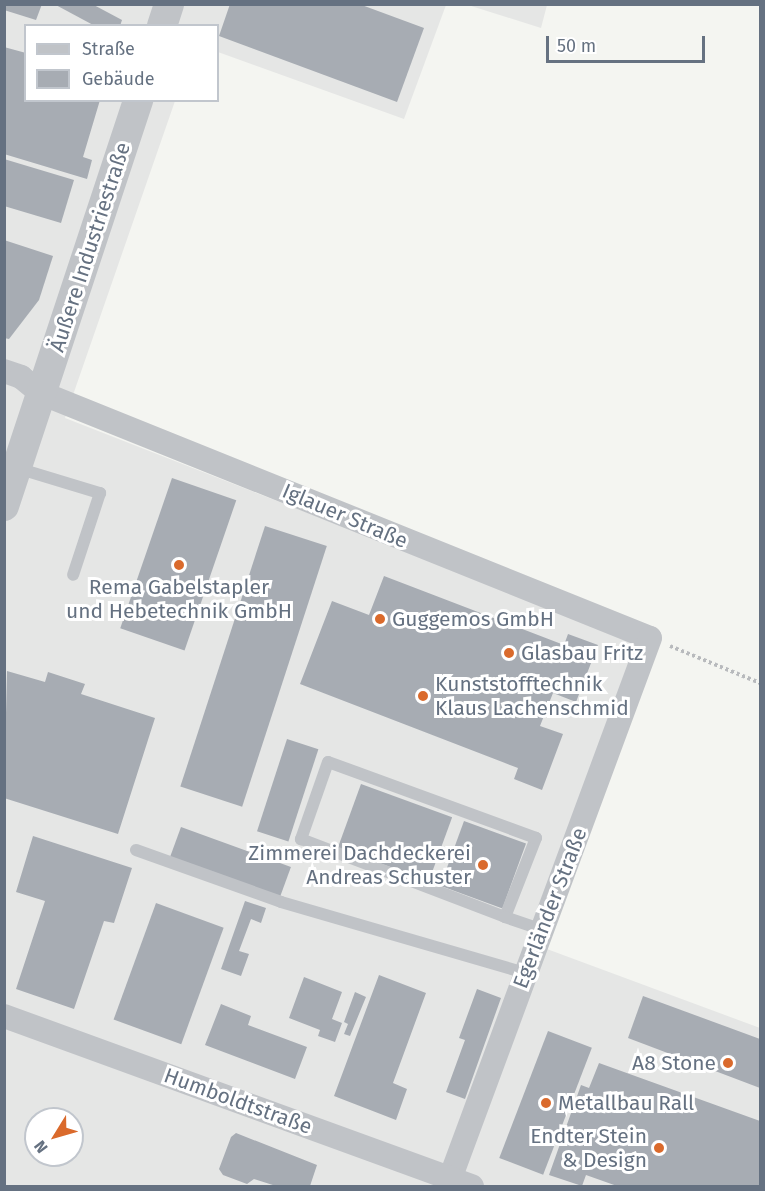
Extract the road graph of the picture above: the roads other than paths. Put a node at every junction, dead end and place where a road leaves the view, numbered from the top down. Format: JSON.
{"nodes":[{"id":1,"x":169,"y":4,"type":"edge"},
{"id":2,"x":163,"y":24,"type":"edge"},
{"id":3,"x":137,"y":102,"type":"edge"},
{"id":4,"x":4,"y":371,"type":"edge"},
{"id":5,"x":41,"y":393,"type":"junction"},
{"id":6,"x":17,"y":468,"type":"junction"},
{"id":7,"x":4,"y":506,"type":"edge"},
{"id":8,"x":73,"y":575,"type":"dead end"},
{"id":9,"x":650,"y":638,"type":"joint"},
{"id":10,"x":136,"y":850,"type":"dead end"},
{"id":11,"x":505,"y":917,"type":"junction"},
{"id":12,"x":542,"y":930,"type":"junction"},
{"id":13,"x":526,"y":973,"type":"junction"},
{"id":14,"x":4,"y":1016,"type":"edge"},
{"id":15,"x":461,"y":1183,"type":"edge"}],
"edges":[{"from":1,"to":2,"type":"street"},
{"from":3,"to":5,"type":"street","name":"Äußere Industriestraße"},
{"from":4,"to":5,"type":"street"},
{"from":5,"to":6,"type":"street","name":"Äußere Industriestraße"},
{"from":5,"to":9,"type":"street","name":"Iglauer Straße"},
{"from":6,"to":7,"type":"street","name":"Äußere Industriestraße"},
{"from":6,"to":8,"type":"lane"},
{"from":9,"to":12,"type":"street","name":"Egerländer Straße"},
{"from":10,"to":13,"type":"lane"},
{"from":11,"to":11,"type":"lane"},
{"from":11,"to":12,"type":"lane"},
{"from":12,"to":13,"type":"street","name":"Egerländer Straße"},
{"from":13,"to":15,"type":"street","name":"Egerländer Straße"},
{"from":14,"to":15,"type":"street","name":"Humboldtstraße"}]}
